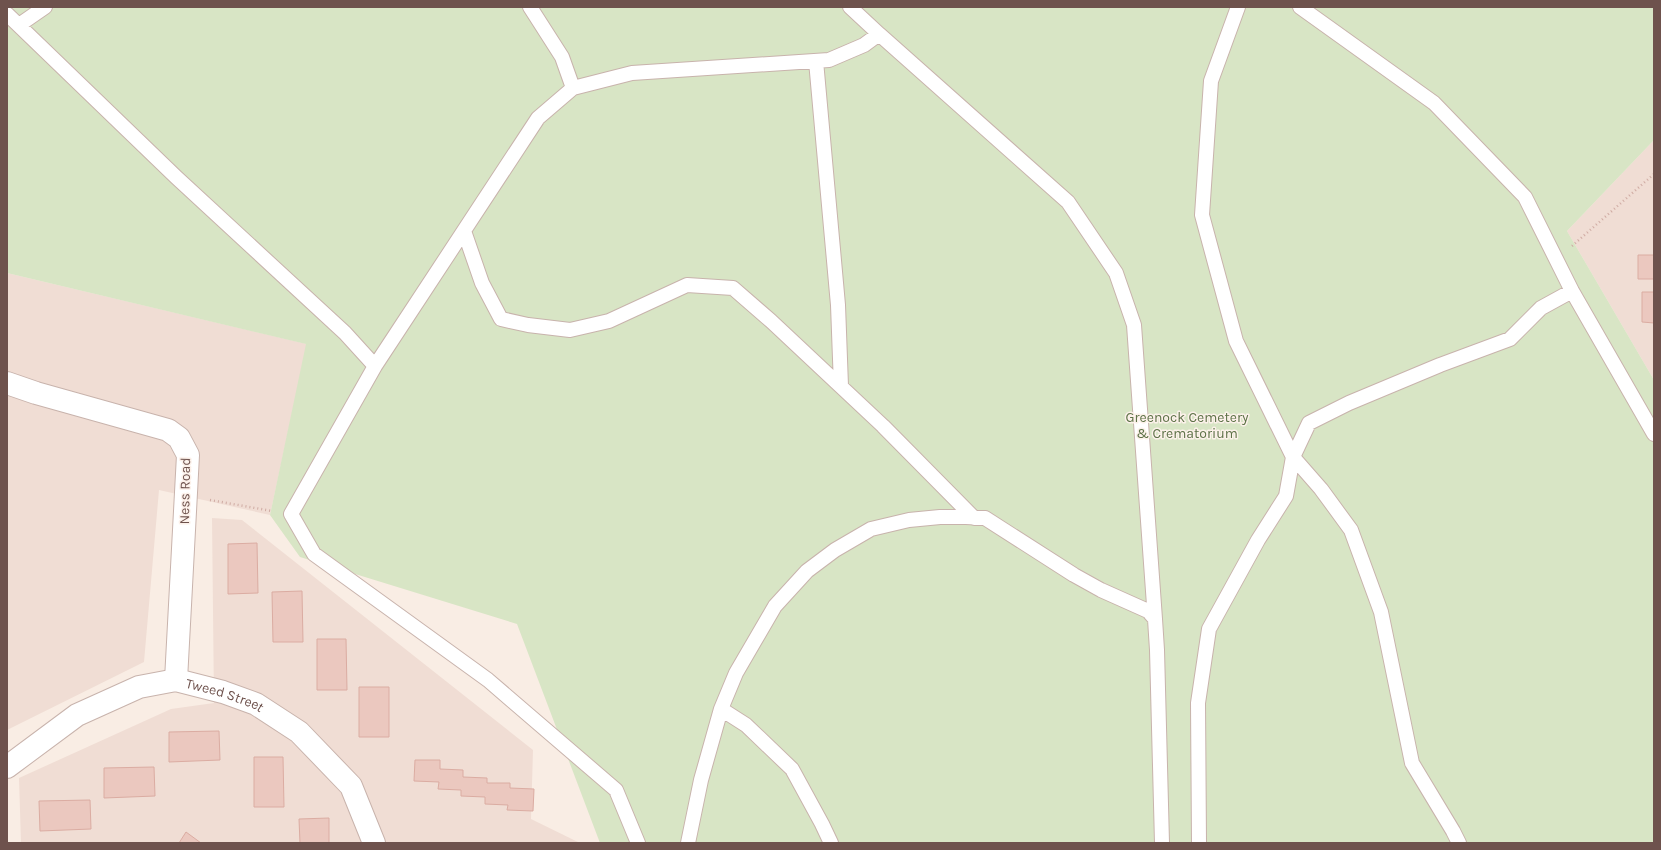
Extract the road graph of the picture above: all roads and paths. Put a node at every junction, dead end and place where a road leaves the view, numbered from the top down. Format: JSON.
{"nodes":[{"id":1,"x":45,"y":7,"type":"edge"},
{"id":2,"x":530,"y":7,"type":"edge"},
{"id":3,"x":850,"y":7,"type":"edge"},
{"id":4,"x":1238,"y":7,"type":"edge"},
{"id":5,"x":1300,"y":7,"type":"edge"},
{"id":6,"x":7,"y":14,"type":"edge"},
{"id":7,"x":19,"y":25,"type":"junction"},
{"id":8,"x":879,"y":34,"type":"junction"},
{"id":9,"x":816,"y":61,"type":"junction"},
{"id":10,"x":573,"y":88,"type":"junction"},
{"id":11,"x":1654,"y":174,"type":"edge"},
{"id":12,"x":464,"y":231,"type":"junction"},
{"id":13,"x":1556,"y":260,"type":"junction"},
{"id":14,"x":1572,"y":291,"type":"junction"},
{"id":15,"x":375,"y":366,"type":"junction"},
{"id":16,"x":7,"y":383,"type":"edge"},
{"id":17,"x":841,"y":386,"type":"junction"},
{"id":18,"x":1654,"y":434,"type":"edge"},
{"id":19,"x":1293,"y":457,"type":"junction"},
{"id":20,"x":186,"y":495,"type":"junction"},
{"id":21,"x":292,"y":514,"type":"junction"},
{"id":22,"x":974,"y":518,"type":"junction"},
{"id":23,"x":1155,"y":619,"type":"junction"},
{"id":24,"x":176,"y":680,"type":"junction"},
{"id":25,"x":721,"y":709,"type":"junction"},
{"id":26,"x":7,"y":767,"type":"edge"},
{"id":27,"x":374,"y":843,"type":"edge"},
{"id":28,"x":638,"y":843,"type":"edge"},
{"id":29,"x":688,"y":843,"type":"edge"},
{"id":30,"x":831,"y":843,"type":"edge"},
{"id":31,"x":1162,"y":843,"type":"edge"},
{"id":32,"x":1199,"y":843,"type":"edge"},
{"id":33,"x":1459,"y":843,"type":"edge"}],
"edges":[{"from":1,"to":7,"type":"lane"},
{"from":2,"to":10,"type":"lane"},
{"from":3,"to":8,"type":"lane"},
{"from":4,"to":19,"type":"lane"},
{"from":5,"to":13,"type":"lane"},
{"from":6,"to":7,"type":"lane"},
{"from":7,"to":15,"type":"lane"},
{"from":8,"to":9,"type":"lane"},
{"from":8,"to":23,"type":"lane"},
{"from":9,"to":10,"type":"lane"},
{"from":9,"to":17,"type":"lane"},
{"from":10,"to":12,"type":"lane"},
{"from":11,"to":13,"type":"path"},
{"from":12,"to":15,"type":"lane"},
{"from":12,"to":17,"type":"lane"},
{"from":13,"to":14,"type":"lane"},
{"from":14,"to":18,"type":"lane"},
{"from":14,"to":19,"type":"lane"},
{"from":15,"to":21,"type":"lane"},
{"from":16,"to":20,"type":"street","name":"Ness Road"},
{"from":17,"to":22,"type":"lane"},
{"from":19,"to":32,"type":"lane"},
{"from":19,"to":33,"type":"lane"},
{"from":20,"to":21,"type":"path"},
{"from":20,"to":24,"type":"street","name":"Ness Road"},
{"from":21,"to":28,"type":"lane"},
{"from":22,"to":23,"type":"lane"},
{"from":22,"to":25,"type":"lane"},
{"from":23,"to":31,"type":"lane"},
{"from":24,"to":26,"type":"street","name":"Tweed Street"},
{"from":24,"to":27,"type":"street","name":"Tweed Street"},
{"from":25,"to":29,"type":"lane"},
{"from":25,"to":30,"type":"lane"}]}
